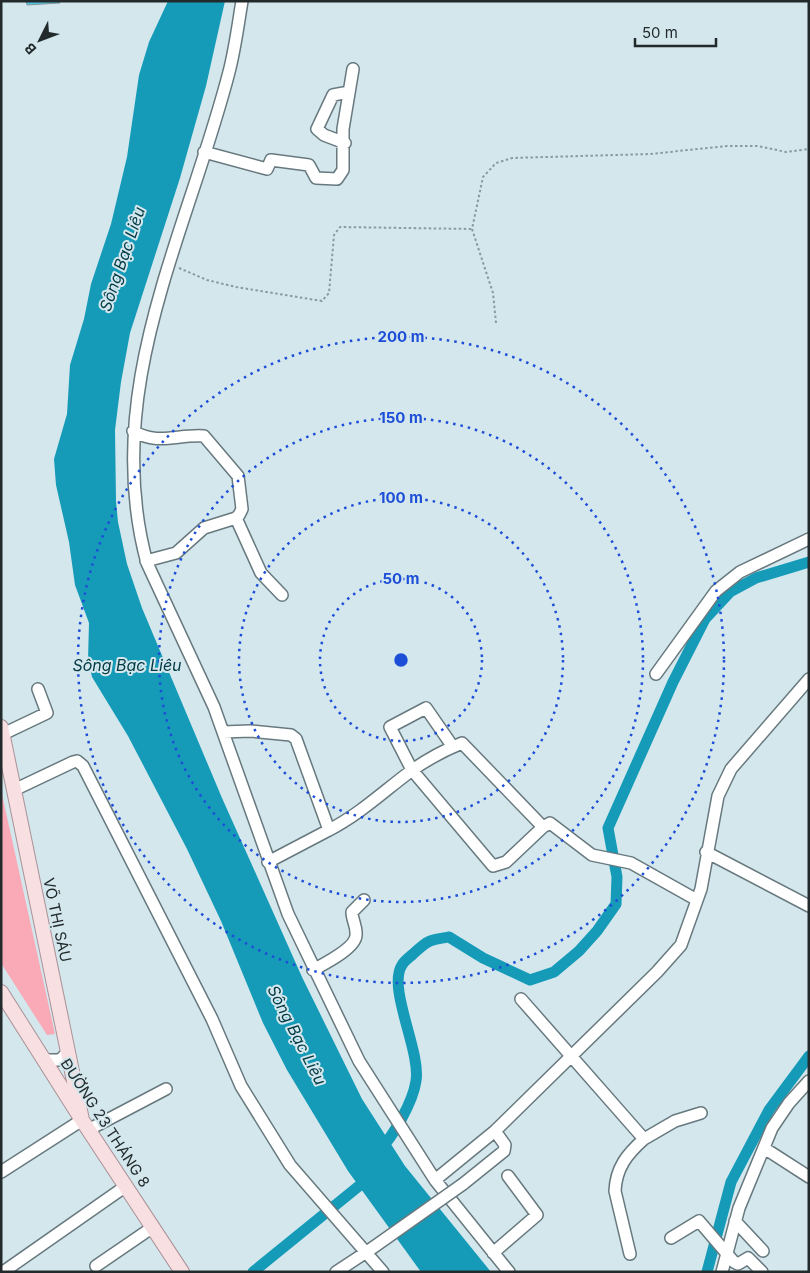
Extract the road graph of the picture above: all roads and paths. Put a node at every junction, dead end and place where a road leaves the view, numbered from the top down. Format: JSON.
{"nodes":[{"id":1,"x":242,"y":1,"type":"edge"},
{"id":2,"x":353,"y":69,"type":"dead end"},
{"id":3,"x":349,"y":92,"type":"junction"},
{"id":4,"x":344,"y":143,"type":"junction"},
{"id":5,"x":809,"y":149,"type":"edge"},
{"id":6,"x":204,"y":152,"type":"junction"},
{"id":7,"x":472,"y":229,"type":"junction"},
{"id":8,"x":168,"y":264,"type":"junction"},
{"id":9,"x":496,"y":323,"type":"dead end"},
{"id":10,"x":133,"y":431,"type":"junction"},
{"id":11,"x":236,"y":518,"type":"junction"},
{"id":12,"x":809,"y":539,"type":"edge"},
{"id":13,"x":146,"y":561,"type":"junction"},
{"id":14,"x":282,"y":595,"type":"dead end"},
{"id":15,"x":656,"y":674,"type":"dead end"},
{"id":16,"x":809,"y":679,"type":"edge"},
{"id":17,"x":38,"y":689,"type":"dead end"},
{"id":18,"x":2,"y":731,"type":"edge"},
{"id":19,"x":223,"y":732,"type":"junction"},
{"id":20,"x":453,"y":746,"type":"junction"},
{"id":21,"x":412,"y":770,"type":"junction"},
{"id":22,"x":14,"y":790,"type":"junction"},
{"id":23,"x":543,"y":827,"type":"junction"},
{"id":24,"x":329,"y":830,"type":"junction"},
{"id":25,"x":706,"y":852,"type":"junction"},
{"id":26,"x":268,"y":862,"type":"junction"},
{"id":27,"x":364,"y":900,"type":"dead end"},
{"id":28,"x":697,"y":900,"type":"junction"},
{"id":29,"x":809,"y":906,"type":"edge"},
{"id":30,"x":314,"y":970,"type":"junction"},
{"id":31,"x":1,"y":992,"type":"edge"},
{"id":32,"x":521,"y":999,"type":"dead end"},
{"id":33,"x":68,"y":1052,"type":"junction"},
{"id":34,"x":571,"y":1057,"type":"junction"},
{"id":35,"x":44,"y":1060,"type":"junction"},
{"id":36,"x":809,"y":1081,"type":"edge"},
{"id":37,"x":166,"y":1090,"type":"dead end"},
{"id":38,"x":701,"y":1113,"type":"dead end"},
{"id":39,"x":85,"y":1125,"type":"junction"},
{"id":40,"x":495,"y":1131,"type":"junction"},
{"id":41,"x":644,"y":1139,"type":"junction"},
{"id":42,"x":764,"y":1148,"type":"junction"},
{"id":43,"x":1,"y":1172,"type":"edge"},
{"id":44,"x":508,"y":1176,"type":"dead end"},
{"id":45,"x":809,"y":1177,"type":"edge"},
{"id":46,"x":435,"y":1180,"type":"junction"},
{"id":47,"x":126,"y":1186,"type":"junction"},
{"id":48,"x":735,"y":1221,"type":"junction"},
{"id":49,"x":153,"y":1227,"type":"junction"},
{"id":50,"x":671,"y":1238,"type":"dead end"},
{"id":51,"x":369,"y":1250,"type":"junction"},
{"id":52,"x":763,"y":1251,"type":"dead end"},
{"id":53,"x":726,"y":1252,"type":"junction"},
{"id":54,"x":493,"y":1253,"type":"junction"},
{"id":55,"x":630,"y":1254,"type":"dead end"},
{"id":56,"x":96,"y":1266,"type":"dead end"},
{"id":57,"x":3,"y":1272,"type":"edge"},
{"id":58,"x":182,"y":1272,"type":"edge"},
{"id":59,"x":336,"y":1272,"type":"edge"},
{"id":60,"x":383,"y":1272,"type":"edge"},
{"id":61,"x":509,"y":1272,"type":"edge"},
{"id":62,"x":722,"y":1272,"type":"edge"},
{"id":63,"x":762,"y":1272,"type":"edge"}],
"edges":[{"from":1,"to":6,"type":"street"},
{"from":2,"to":3,"type":"street"},
{"from":3,"to":4,"type":"street"},
{"from":3,"to":4,"type":"street"},
{"from":4,"to":6,"type":"street"},
{"from":5,"to":7,"type":"path"},
{"from":6,"to":8,"type":"street"},
{"from":7,"to":8,"type":"path"},
{"from":7,"to":9,"type":"path"},
{"from":8,"to":10,"type":"street"},
{"from":10,"to":11,"type":"street"},
{"from":10,"to":13,"type":"street"},
{"from":11,"to":13,"type":"street"},
{"from":11,"to":14,"type":"street"},
{"from":12,"to":15,"type":"street"},
{"from":13,"to":19,"type":"street"},
{"from":16,"to":25,"type":"street"},
{"from":17,"to":18,"type":"street"},
{"from":18,"to":22,"type":"main road","name":"VÕ THỊ SÁU"},
{"from":19,"to":24,"type":"street"},
{"from":19,"to":26,"type":"street"},
{"from":20,"to":21,"type":"street"},
{"from":20,"to":21,"type":"street"},
{"from":20,"to":23,"type":"street"},
{"from":21,"to":23,"type":"street"},
{"from":21,"to":24,"type":"street"},
{"from":22,"to":33,"type":"main road","name":"VÕ THỊ SÁU"},
{"from":22,"to":51,"type":"street"},
{"from":23,"to":28,"type":"street"},
{"from":24,"to":26,"type":"street"},
{"from":25,"to":28,"type":"street"},
{"from":25,"to":29,"type":"street"},
{"from":26,"to":30,"type":"street"},
{"from":27,"to":30,"type":"street"},
{"from":28,"to":34,"type":"street"},
{"from":30,"to":46,"type":"street"},
{"from":31,"to":35,"type":"main road","name":"ĐƯỜNG 23 THÁNG 8"},
{"from":32,"to":34,"type":"street"},
{"from":33,"to":35,"type":"street"},
{"from":33,"to":39,"type":"main road","name":"VÕ THỊ SÁU"},
{"from":34,"to":40,"type":"street"},
{"from":34,"to":41,"type":"street"},
{"from":35,"to":39,"type":"main road","name":"ĐƯỜNG 23 THÁNG 8"},
{"from":36,"to":42,"type":"street"},
{"from":37,"to":39,"type":"street"},
{"from":38,"to":41,"type":"street"},
{"from":39,"to":43,"type":"street"},
{"from":39,"to":47,"type":"main road","name":"ĐƯỜNG 23 THÁNG 8"},
{"from":40,"to":46,"type":"street"},
{"from":40,"to":51,"type":"street","bridge":true},
{"from":41,"to":55,"type":"street"},
{"from":42,"to":45,"type":"street"},
{"from":42,"to":48,"type":"street"},
{"from":44,"to":54,"type":"street"},
{"from":46,"to":54,"type":"street"},
{"from":47,"to":49,"type":"main road","name":"ĐƯỜNG 23 THÁNG 8"},
{"from":47,"to":57,"type":"street"},
{"from":48,"to":52,"type":"street"},
{"from":48,"to":53,"type":"street"},
{"from":49,"to":56,"type":"street"},
{"from":49,"to":58,"type":"main road","name":"ĐƯỜNG 23 THÁNG 8"},
{"from":50,"to":53,"type":"street"},
{"from":51,"to":59,"type":"street"},
{"from":51,"to":60,"type":"street"},
{"from":53,"to":62,"type":"street"},
{"from":53,"to":63,"type":"street"},
{"from":54,"to":61,"type":"street"}]}
